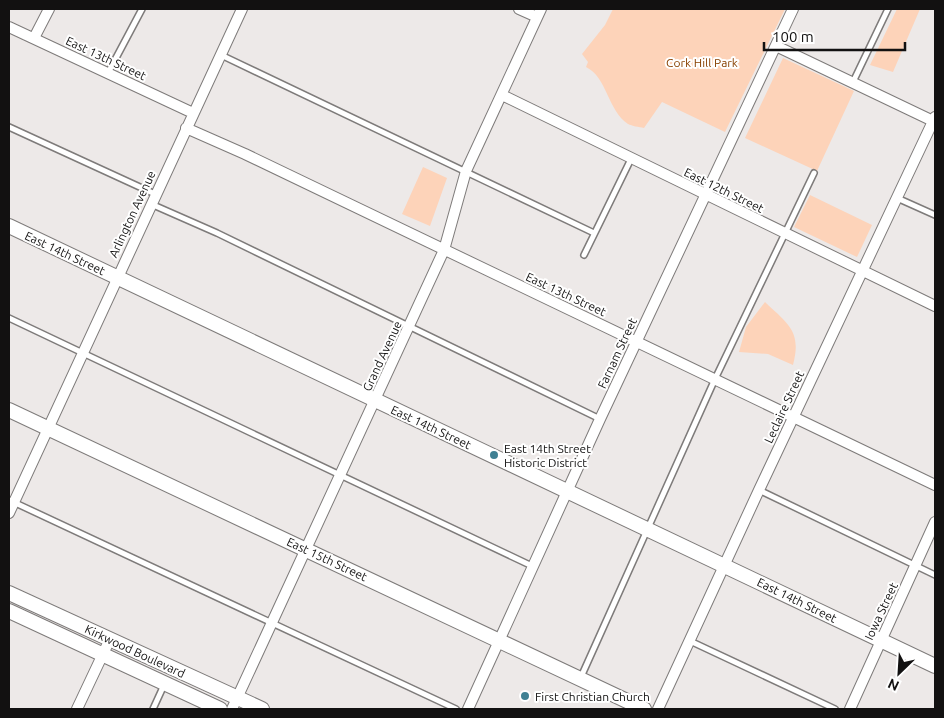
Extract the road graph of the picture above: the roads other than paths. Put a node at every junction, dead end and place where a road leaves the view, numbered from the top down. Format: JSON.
{"nodes":[{"id":1,"x":49,"y":9,"type":"edge"},
{"id":2,"x":142,"y":9,"type":"edge"},
{"id":3,"x":242,"y":9,"type":"edge"},
{"id":4,"x":520,"y":9,"type":"edge"},
{"id":5,"x":793,"y":9,"type":"edge"},
{"id":6,"x":888,"y":9,"type":"edge"},
{"id":7,"x":539,"y":13,"type":"edge"},
{"id":8,"x":9,"y":27,"type":"edge"},
{"id":9,"x":34,"y":38,"type":"junction"},
{"id":10,"x":776,"y":46,"type":"junction"},
{"id":11,"x":221,"y":54,"type":"junction"},
{"id":12,"x":108,"y":73,"type":"junction"},
{"id":13,"x":853,"y":82,"type":"junction"},
{"id":14,"x":502,"y":95,"type":"junction"},
{"id":15,"x":192,"y":113,"type":"junction"},
{"id":16,"x":933,"y":125,"type":"edge"},
{"id":17,"x":9,"y":126,"type":"edge"},
{"id":18,"x":186,"y":128,"type":"junction"},
{"id":19,"x":631,"y":159,"type":"junction"},
{"id":20,"x":466,"y":171,"type":"junction"},
{"id":21,"x":814,"y":173,"type":"dead end"},
{"id":22,"x":155,"y":194,"type":"junction"},
{"id":23,"x":706,"y":196,"type":"junction"},
{"id":24,"x":896,"y":198,"type":"junction"},
{"id":25,"x":152,"y":204,"type":"junction"},
{"id":26,"x":935,"y":215,"type":"edge"},
{"id":27,"x":9,"y":226,"type":"edge"},
{"id":28,"x":594,"y":233,"type":"junction"},
{"id":29,"x":785,"y":234,"type":"junction"},
{"id":30,"x":444,"y":250,"type":"junction"},
{"id":31,"x":584,"y":255,"type":"dead end"},
{"id":32,"x":862,"y":271,"type":"junction"},
{"id":33,"x":116,"y":277,"type":"junction"},
{"id":34,"x":935,"y":306,"type":"edge"},
{"id":35,"x":9,"y":318,"type":"edge"},
{"id":36,"x":409,"y":327,"type":"junction"},
{"id":37,"x":636,"y":342,"type":"junction"},
{"id":38,"x":82,"y":352,"type":"junction"},
{"id":39,"x":715,"y":380,"type":"junction"},
{"id":40,"x":375,"y":401,"type":"junction"},
{"id":41,"x":9,"y":410,"type":"edge"},
{"id":42,"x":794,"y":417,"type":"junction"},
{"id":43,"x":600,"y":418,"type":"junction"},
{"id":44,"x":47,"y":428,"type":"junction"},
{"id":45,"x":340,"y":475,"type":"junction"},
{"id":46,"x":935,"y":485,"type":"edge"},
{"id":47,"x":567,"y":490,"type":"junction"},
{"id":48,"x":759,"y":490,"type":"junction"},
{"id":49,"x":11,"y":501,"type":"edge"},
{"id":50,"x":9,"y":513,"type":"edge"},
{"id":51,"x":935,"y":522,"type":"edge"},
{"id":52,"x":647,"y":528,"type":"junction"},
{"id":53,"x":306,"y":549,"type":"junction"},
{"id":54,"x":725,"y":565,"type":"junction"},
{"id":55,"x":916,"y":565,"type":"junction"},
{"id":56,"x":532,"y":566,"type":"junction"},
{"id":57,"x":935,"y":575,"type":"edge"},
{"id":58,"x":9,"y":593,"type":"edge"},
{"id":59,"x":9,"y":611,"type":"edge"},
{"id":60,"x":271,"y":624,"type":"junction"},
{"id":61,"x":110,"y":639,"type":"junction"},
{"id":62,"x":499,"y":640,"type":"junction"},
{"id":63,"x":882,"y":640,"type":"junction"},
{"id":64,"x":689,"y":641,"type":"junction"},
{"id":65,"x":103,"y":654,"type":"junction"},
{"id":66,"x":935,"y":666,"type":"edge"},
{"id":67,"x":581,"y":678,"type":"junction"},
{"id":68,"x":165,"y":684,"type":"junction"},
{"id":69,"x":235,"y":704,"type":"edge"},
{"id":70,"x":471,"y":708,"type":"edge"},
{"id":71,"x":77,"y":709,"type":"edge"},
{"id":72,"x":153,"y":709,"type":"edge"},
{"id":73,"x":220,"y":709,"type":"edge"},
{"id":74,"x":262,"y":709,"type":"edge"},
{"id":75,"x":456,"y":709,"type":"edge"},
{"id":76,"x":644,"y":709,"type":"edge"},
{"id":77,"x":658,"y":709,"type":"edge"},
{"id":78,"x":836,"y":709,"type":"edge"},
{"id":79,"x":850,"y":709,"type":"edge"}],
"edges":[{"from":1,"to":9,"type":"street"},
{"from":2,"to":12,"type":"lane"},
{"from":3,"to":11,"type":"street","name":"Arlington Avenue"},
{"from":4,"to":7,"type":"street"},
{"from":5,"to":10,"type":"street","name":"Farnam Street"},
{"from":6,"to":13,"type":"lane"},
{"from":7,"to":14,"type":"street","name":"Grand Avenue"},
{"from":8,"to":9,"type":"street","name":"East 13th Street"},
{"from":9,"to":12,"type":"street","name":"East 13th Street"},
{"from":10,"to":13,"type":"street"},
{"from":10,"to":23,"type":"street","name":"Farnam Street"},
{"from":11,"to":15,"type":"street","name":"Arlington Avenue"},
{"from":11,"to":20,"type":"lane"},
{"from":12,"to":15,"type":"street","name":"East 13th Street"},
{"from":13,"to":16,"type":"street"},
{"from":14,"to":19,"type":"street","name":"East 12th Street"},
{"from":14,"to":20,"type":"street","name":"Grand Avenue"},
{"from":15,"to":18,"type":"street","name":"Arlington Avenue"},
{"from":16,"to":24,"type":"street","name":"Leclaire Street"},
{"from":17,"to":22,"type":"lane"},
{"from":18,"to":22,"type":"street","name":"Arlington Avenue"},
{"from":18,"to":30,"type":"street","name":"East 13th Street"},
{"from":19,"to":23,"type":"street","name":"East 12th Street"},
{"from":19,"to":28,"type":"lane"},
{"from":20,"to":28,"type":"lane"},
{"from":20,"to":30,"type":"street","name":"Grand Avenue"},
{"from":21,"to":29,"type":"lane"},
{"from":22,"to":25,"type":"street","name":"Arlington Avenue"},
{"from":23,"to":29,"type":"street","name":"East 12th Street"},
{"from":23,"to":37,"type":"street","name":"Farnam Street"},
{"from":24,"to":26,"type":"lane"},
{"from":24,"to":32,"type":"street","name":"Leclaire Street"},
{"from":25,"to":33,"type":"street","name":"Arlington Avenue"},
{"from":25,"to":36,"type":"lane"},
{"from":27,"to":33,"type":"street","name":"East 14th Street"},
{"from":28,"to":31,"type":"lane"},
{"from":29,"to":32,"type":"street","name":"East 12th Street"},
{"from":29,"to":39,"type":"lane"},
{"from":30,"to":36,"type":"street","name":"Grand Avenue"},
{"from":30,"to":37,"type":"street","name":"East 13th Street"},
{"from":32,"to":34,"type":"street","name":"East 12th Street"},
{"from":32,"to":42,"type":"street","name":"Leclaire Street"},
{"from":33,"to":38,"type":"street","name":"Arlington Avenue"},
{"from":33,"to":40,"type":"street","name":"East 14th Street"},
{"from":35,"to":38,"type":"lane"},
{"from":36,"to":40,"type":"street","name":"Grand Avenue"},
{"from":36,"to":43,"type":"lane"},
{"from":37,"to":39,"type":"street","name":"East 13th Street"},
{"from":37,"to":43,"type":"street","name":"Farnam Street"},
{"from":38,"to":44,"type":"street","name":"Arlington Avenue"},
{"from":38,"to":45,"type":"lane"},
{"from":39,"to":42,"type":"street","name":"East 13th Street"},
{"from":39,"to":52,"type":"lane"},
{"from":40,"to":45,"type":"street","name":"Grand Avenue"},
{"from":40,"to":47,"type":"street","name":"East 14th Street"},
{"from":41,"to":44,"type":"street","name":"East 15th Street"},
{"from":42,"to":46,"type":"street","name":"East 13th Street"},
{"from":42,"to":48,"type":"street","name":"Leclaire Street"},
{"from":43,"to":47,"type":"street","name":"Farnam Street"},
{"from":44,"to":49,"type":"street","name":"Arlington Avenue"},
{"from":44,"to":53,"type":"street","name":"East 15th Street"},
{"from":45,"to":53,"type":"street","name":"Grand Avenue"},
{"from":45,"to":56,"type":"lane"},
{"from":47,"to":52,"type":"street","name":"East 14th Street"},
{"from":47,"to":56,"type":"street","name":"Farnam Street"},
{"from":48,"to":54,"type":"street","name":"Leclaire Street"},
{"from":48,"to":55,"type":"lane"},
{"from":49,"to":50,"type":"street","name":"Arlington Avenue"},
{"from":49,"to":60,"type":"lane"},
{"from":51,"to":55,"type":"street","name":"Iowa Street"},
{"from":52,"to":54,"type":"street","name":"East 14th Street"},
{"from":52,"to":67,"type":"lane"},
{"from":53,"to":60,"type":"street","name":"Grand Avenue"},
{"from":53,"to":62,"type":"street","name":"East 15th Street"},
{"from":54,"to":63,"type":"street","name":"East 14th Street"},
{"from":54,"to":64,"type":"street","name":"Leclaire Street"},
{"from":55,"to":57,"type":"lane"},
{"from":55,"to":63,"type":"street","name":"Iowa Street"},
{"from":56,"to":62,"type":"street","name":"Farnam Street"},
{"from":58,"to":61,"type":"street","name":"Kirkwood Boulevard"},
{"from":59,"to":65,"type":"street","name":"Kirkwood Boulevard"},
{"from":60,"to":69,"type":"street","name":"Grand Avenue"},
{"from":60,"to":75,"type":"lane"},
{"from":61,"to":65,"type":"street"},
{"from":61,"to":69,"type":"street","name":"Kirkwood Boulevard"},
{"from":62,"to":67,"type":"street","name":"East 15th Street"},
{"from":62,"to":70,"type":"street","name":"Farnam Street"},
{"from":63,"to":66,"type":"street","name":"East 14th Street"},
{"from":63,"to":79,"type":"street","name":"Iowa Street"},
{"from":64,"to":77,"type":"street","name":"Leclaire Street"},
{"from":64,"to":78,"type":"lane"},
{"from":65,"to":68,"type":"street","name":"Kirkwood Boulevard"},
{"from":65,"to":71,"type":"street"},
{"from":67,"to":76,"type":"street","name":"East 15th Street"},
{"from":68,"to":72,"type":"lane"},
{"from":68,"to":73,"type":"street","name":"Kirkwood Boulevard"},
{"from":69,"to":74,"type":"street","name":"Kirkwood Boulevard"}]}
